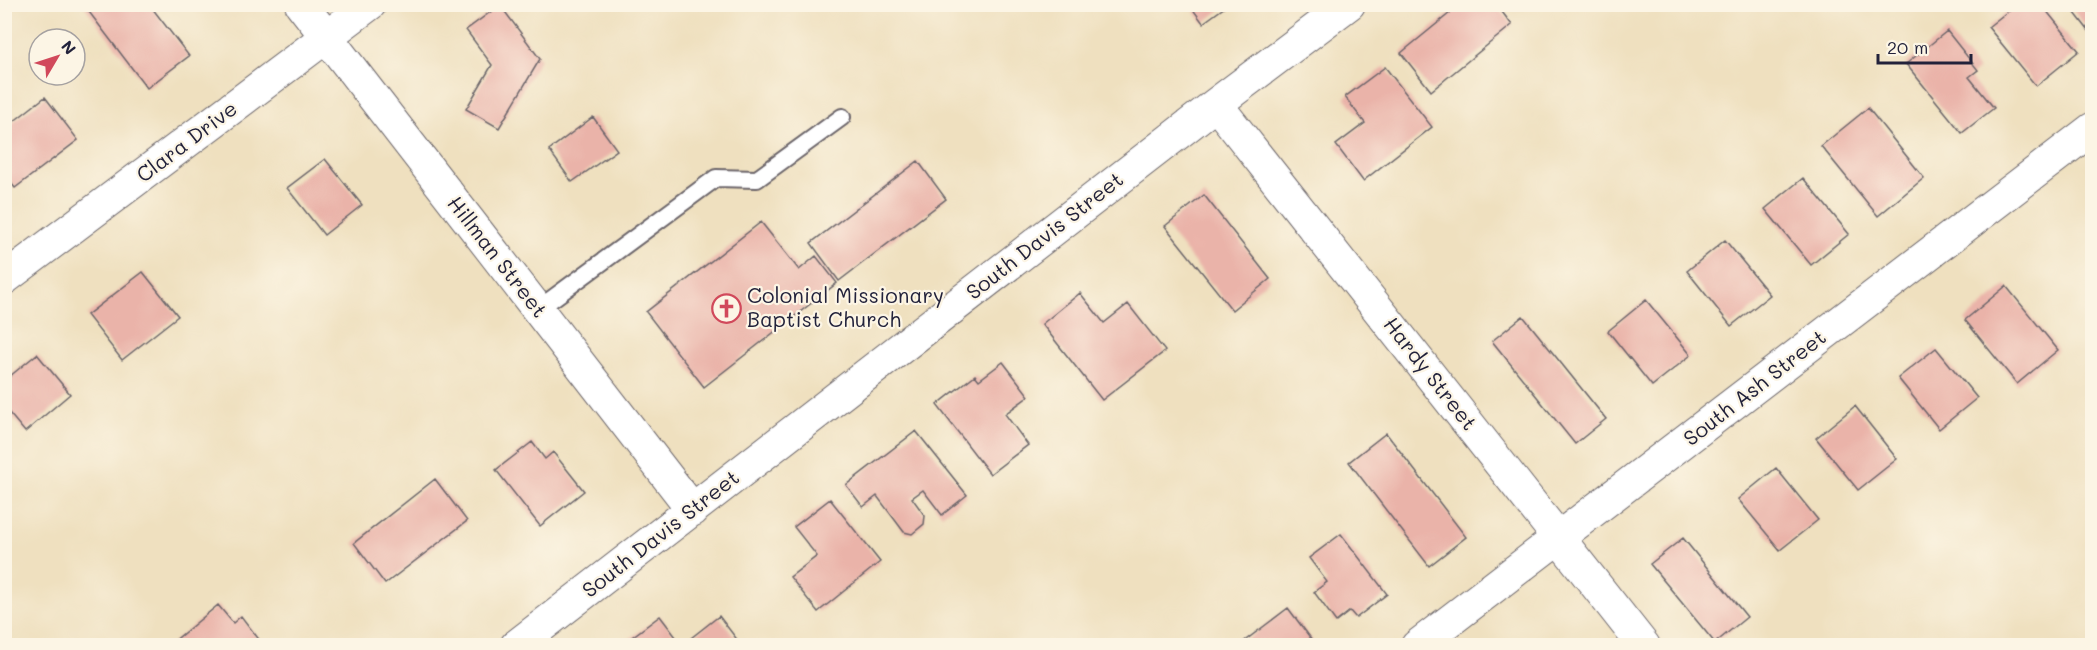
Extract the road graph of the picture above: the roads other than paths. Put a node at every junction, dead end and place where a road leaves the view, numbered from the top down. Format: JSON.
{"nodes":[{"id":1,"x":301,"y":4,"type":"edge"},
{"id":2,"x":370,"y":4,"type":"edge"},
{"id":3,"x":1349,"y":4,"type":"edge"},
{"id":4,"x":326,"y":37,"type":"junction"},
{"id":5,"x":1216,"y":104,"type":"junction"},
{"id":6,"x":842,"y":117,"type":"dead end"},
{"id":7,"x":2092,"y":129,"type":"edge"},
{"id":8,"x":4,"y":279,"type":"edge"},
{"id":9,"x":537,"y":310,"type":"junction"},
{"id":10,"x":693,"y":510,"type":"junction"},
{"id":11,"x":1560,"y":537,"type":"junction"},
{"id":12,"x":516,"y":645,"type":"edge"},
{"id":13,"x":1417,"y":645,"type":"edge"},
{"id":14,"x":1644,"y":645,"type":"edge"}],
"edges":[{"from":1,"to":4,"type":"street","name":"Hillman Street"},
{"from":2,"to":4,"type":"street","name":"Clara Drive"},
{"from":3,"to":5,"type":"street","name":"South Davis Street"},
{"from":4,"to":8,"type":"street","name":"Clara Drive"},
{"from":4,"to":9,"type":"street","name":"Hillman Street"},
{"from":5,"to":10,"type":"street","name":"South Davis Street"},
{"from":5,"to":11,"type":"street","name":"Hardy Street"},
{"from":6,"to":9,"type":"lane"},
{"from":7,"to":11,"type":"street","name":"South Ash Street"},
{"from":9,"to":10,"type":"street","name":"Hillman Street"},
{"from":10,"to":12,"type":"street","name":"South Davis Street"},
{"from":11,"to":13,"type":"street","name":"South Ash Street"},
{"from":11,"to":14,"type":"street","name":"Hardy Street"}]}
